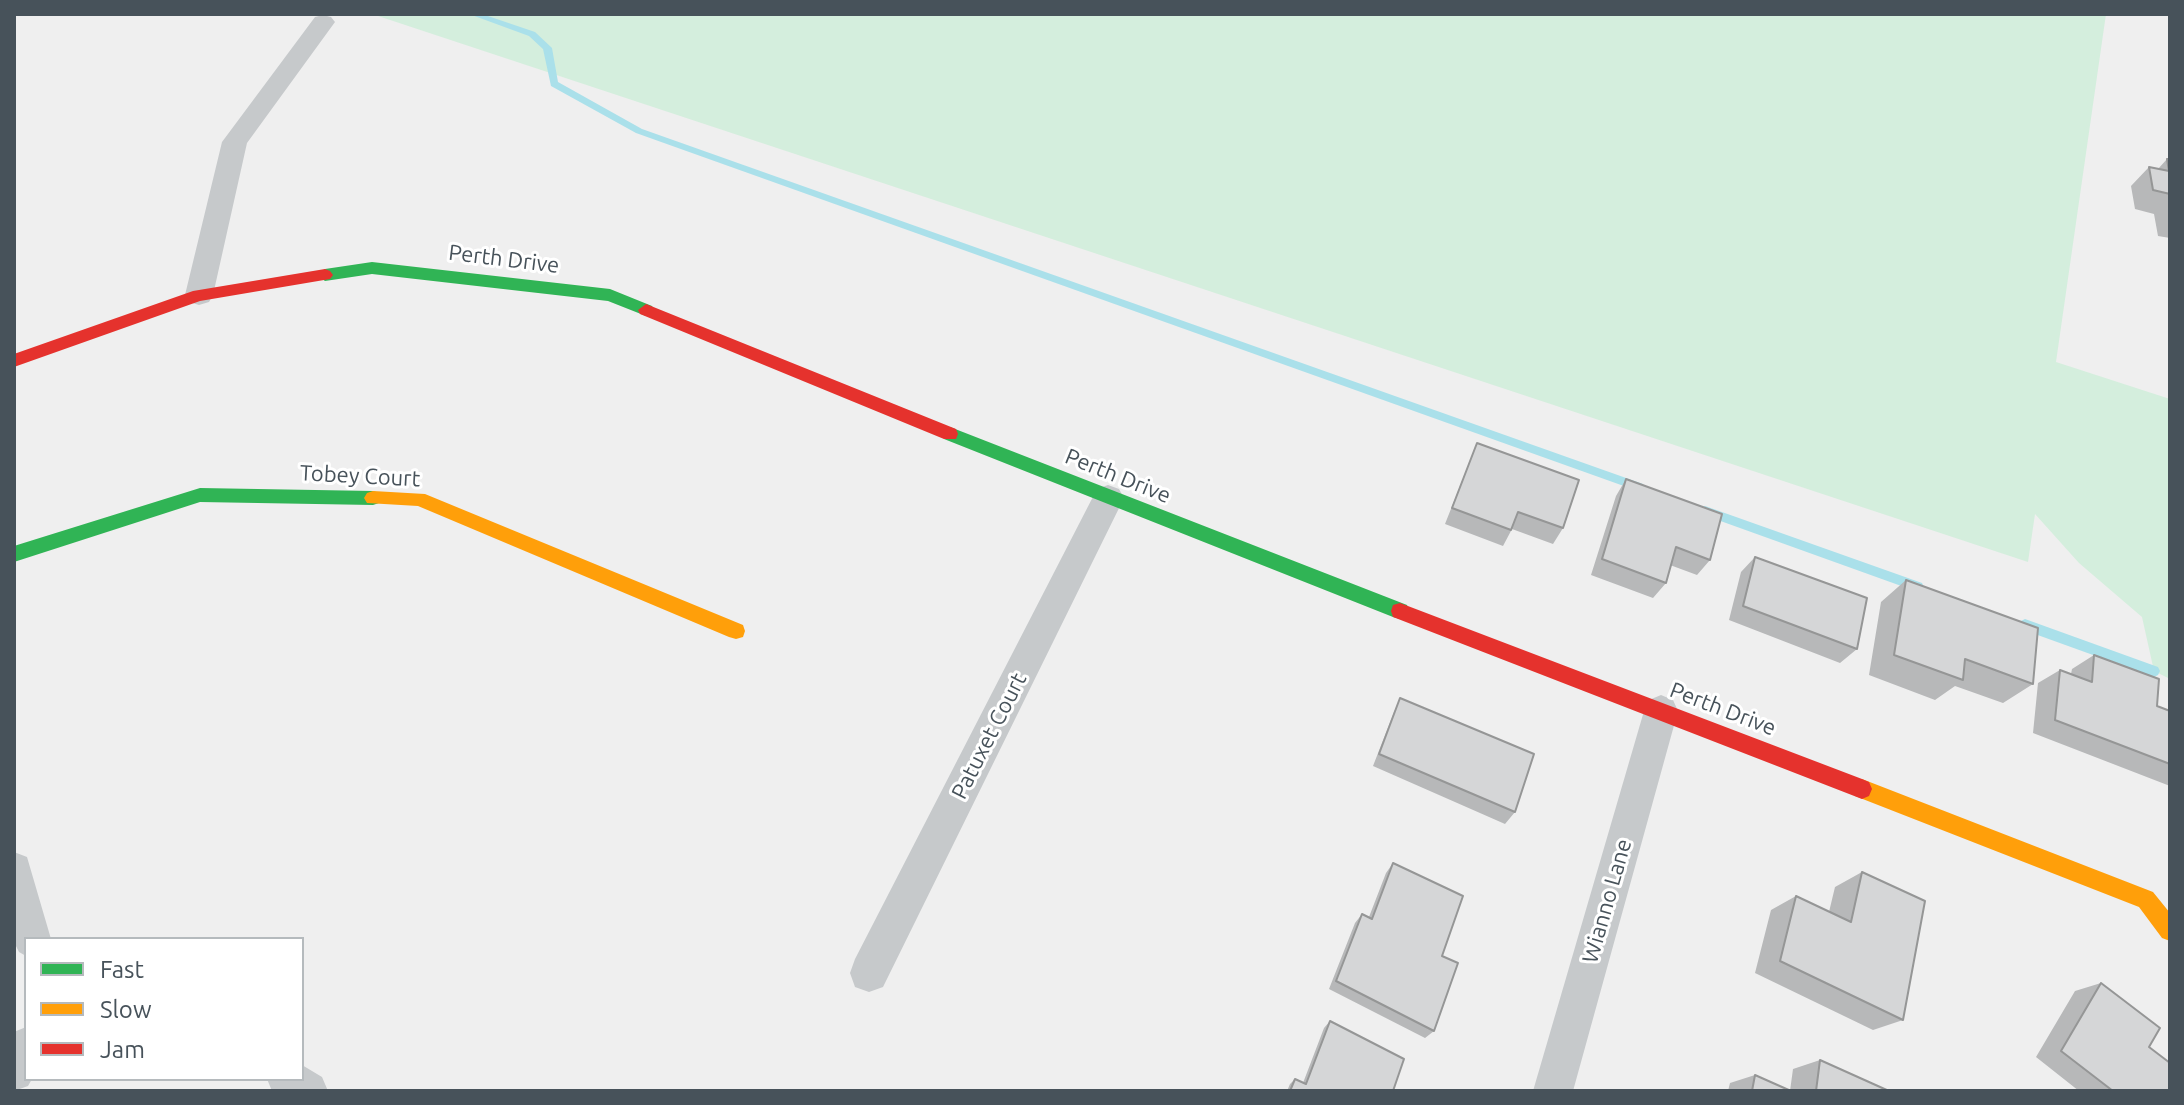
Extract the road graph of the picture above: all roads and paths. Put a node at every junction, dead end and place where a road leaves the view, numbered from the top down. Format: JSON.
{"nodes":[{"id":1,"x":323,"y":22,"type":"dead end"},
{"id":2,"x":199,"y":295,"type":"junction"},
{"id":3,"x":14,"y":361,"type":"edge"},
{"id":4,"x":1108,"y":498,"type":"junction"},
{"id":5,"x":14,"y":554,"type":"edge"},
{"id":6,"x":736,"y":631,"type":"dead end"},
{"id":7,"x":1661,"y":711,"type":"junction"},
{"id":8,"x":14,"y":870,"type":"edge"},
{"id":9,"x":2170,"y":930,"type":"edge"},
{"id":10,"x":31,"y":937,"type":"edge"},
{"id":11,"x":869,"y":973,"type":"dead end"},
{"id":12,"x":24,"y":1051,"type":"edge"},
{"id":13,"x":14,"y":1072,"type":"edge"},
{"id":14,"x":290,"y":1081,"type":"edge"},
{"id":15,"x":308,"y":1091,"type":"edge"},
{"id":16,"x":1553,"y":1091,"type":"edge"}],
"edges":[{"from":1,"to":2,"type":"street"},
{"from":2,"to":3,"type":"street","name":"Perth Drive"},
{"from":2,"to":4,"type":"street","name":"Perth Drive"},
{"from":4,"to":7,"type":"street","name":"Perth Drive"},
{"from":4,"to":11,"type":"street","name":"Patuxet Court"},
{"from":5,"to":6,"type":"street","name":"Tobey Court"},
{"from":7,"to":9,"type":"street","name":"Perth Drive"},
{"from":7,"to":16,"type":"street","name":"Wianno Lane"},
{"from":8,"to":10,"type":"street"},
{"from":12,"to":13,"type":"street"},
{"from":14,"to":15,"type":"street"}]}
